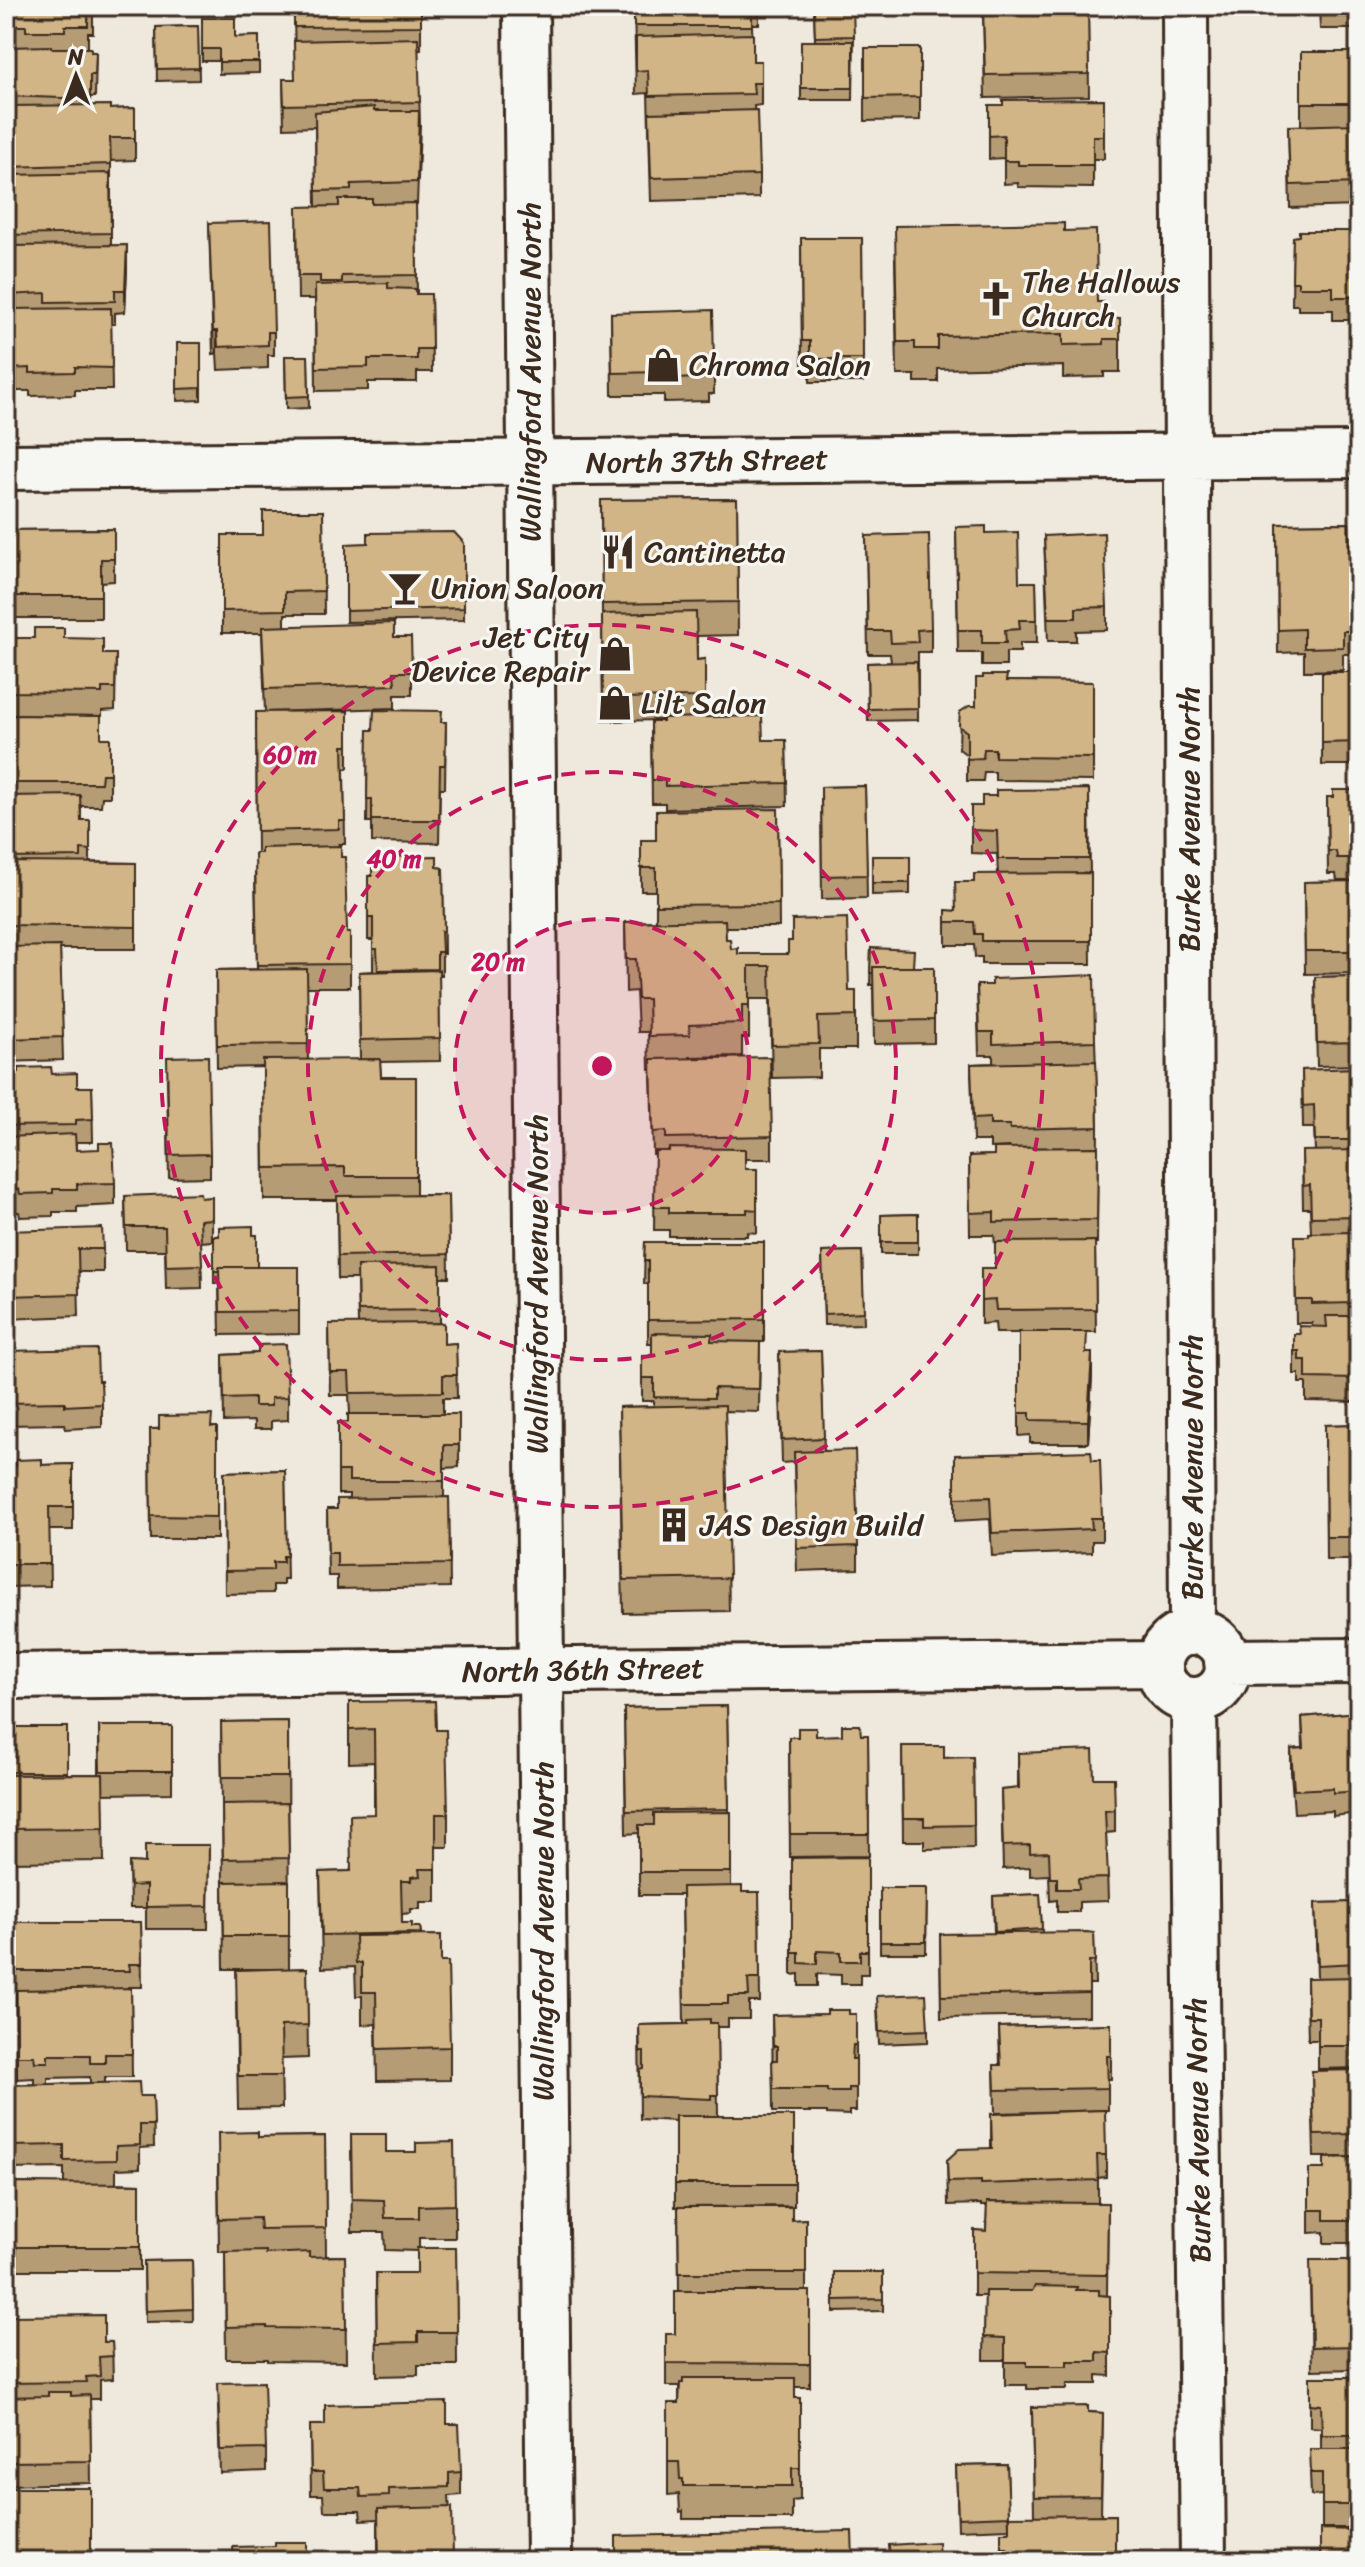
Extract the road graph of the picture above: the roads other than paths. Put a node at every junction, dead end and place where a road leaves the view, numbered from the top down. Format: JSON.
{"nodes":[{"id":1,"x":526,"y":6,"type":"edge"},
{"id":2,"x":1185,"y":6,"type":"edge"},
{"id":3,"x":1359,"y":455,"type":"edge"},
{"id":4,"x":1188,"y":457,"type":"junction"},
{"id":5,"x":530,"y":463,"type":"junction"},
{"id":6,"x":6,"y":467,"type":"edge"},
{"id":7,"x":1192,"y":1633,"type":"junction"},
{"id":8,"x":1359,"y":1661,"type":"edge"},
{"id":9,"x":1227,"y":1662,"type":"junction"},
{"id":10,"x":1160,"y":1664,"type":"junction"},
{"id":11,"x":541,"y":1671,"type":"junction"},
{"id":12,"x":6,"y":1676,"type":"edge"},
{"id":13,"x":1194,"y":1700,"type":"junction"},
{"id":14,"x":549,"y":2561,"type":"edge"},
{"id":15,"x":1203,"y":2561,"type":"edge"}],
"edges":[{"from":1,"to":5,"type":"street","name":"Wallingford Avenue North"},
{"from":2,"to":4,"type":"street","name":"Burke Avenue North"},
{"from":3,"to":4,"type":"street","name":"North 37th Street"},
{"from":4,"to":5,"type":"street","name":"North 37th Street"},
{"from":4,"to":7,"type":"street","name":"Burke Avenue North"},
{"from":5,"to":6,"type":"street","name":"North 37th Street"},
{"from":5,"to":11,"type":"street","name":"Wallingford Avenue North"},
{"from":7,"to":9,"type":"street"},
{"from":7,"to":10,"type":"street"},
{"from":8,"to":9,"type":"street"},
{"from":9,"to":13,"type":"street"},
{"from":10,"to":11,"type":"street","name":"North 36th Street"},
{"from":10,"to":13,"type":"street"},
{"from":11,"to":12,"type":"street","name":"North 36th Street"},
{"from":11,"to":14,"type":"street","name":"Wallingford Avenue North"},
{"from":13,"to":15,"type":"street","name":"Burke Avenue North"}]}
